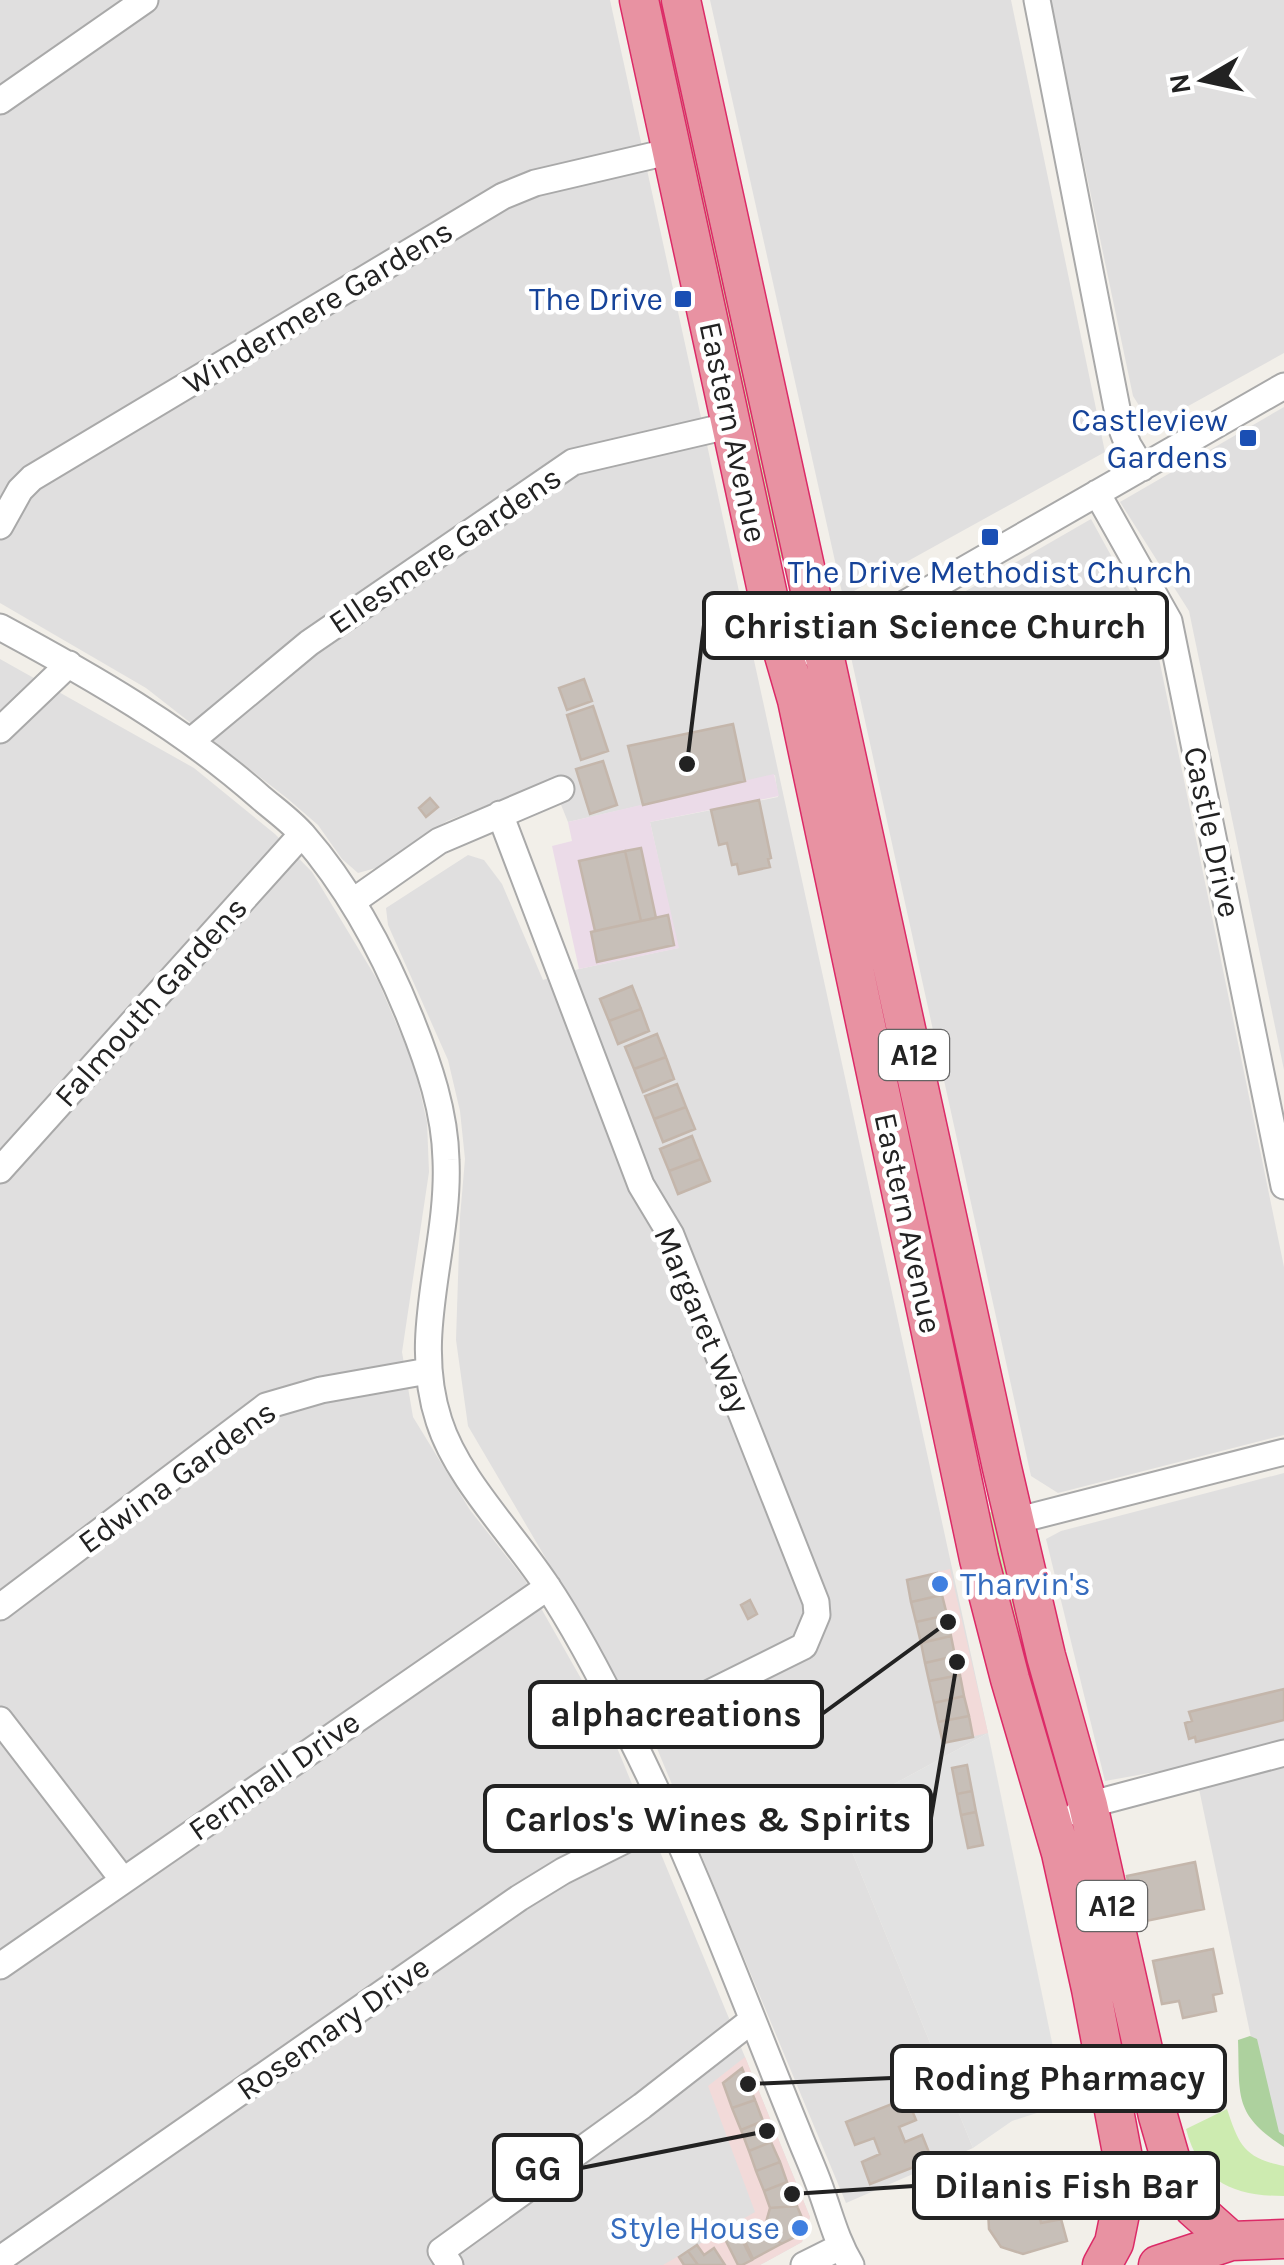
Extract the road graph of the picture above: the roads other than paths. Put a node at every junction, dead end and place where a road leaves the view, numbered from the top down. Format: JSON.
{"nodes":[{"id":1,"x":146,"y":0,"type":"edge"},
{"id":2,"x":639,"y":0,"type":"edge"},
{"id":3,"x":681,"y":0,"type":"edge"},
{"id":4,"x":1037,"y":0,"type":"edge"},
{"id":5,"x":0,"y":100,"type":"edge"},
{"id":6,"x":672,"y":151,"type":"junction"},
{"id":7,"x":1284,"y":386,"type":"edge"},
{"id":8,"x":732,"y":425,"type":"junction"},
{"id":9,"x":1142,"y":468,"type":"junction"},
{"id":10,"x":1098,"y":492,"type":"junction"},
{"id":11,"x":0,"y":526,"type":"edge"},
{"id":12,"x":0,"y":626,"type":"edge"},
{"id":13,"x":824,"y":643,"type":"junction"},
{"id":14,"x":68,"y":664,"type":"junction"},
{"id":15,"x":797,"y":700,"type":"junction"},
{"id":16,"x":0,"y":730,"type":"edge"},
{"id":17,"x":191,"y":741,"type":"junction"},
{"id":18,"x":561,"y":789,"type":"dead end"},
{"id":19,"x":500,"y":814,"type":"junction"},
{"id":20,"x":302,"y":834,"type":"junction"},
{"id":21,"x":352,"y":902,"type":"junction"},
{"id":22,"x":0,"y":1170,"type":"edge"},
{"id":23,"x":1284,"y":1186,"type":"edge"},
{"id":24,"x":428,"y":1371,"type":"junction"},
{"id":25,"x":1284,"y":1452,"type":"edge"},
{"id":26,"x":1015,"y":1522,"type":"junction"},
{"id":27,"x":548,"y":1587,"type":"junction"},
{"id":28,"x":0,"y":1607,"type":"edge"},
{"id":29,"x":0,"y":1720,"type":"edge"},
{"id":30,"x":629,"y":1733,"type":"junction"},
{"id":31,"x":1284,"y":1752,"type":"edge"},
{"id":32,"x":1088,"y":1805,"type":"junction"},
{"id":33,"x":670,"y":1818,"type":"junction"},
{"id":34,"x":123,"y":1880,"type":"junction"},
{"id":35,"x":0,"y":1966,"type":"edge"},
{"id":36,"x":1092,"y":1989,"type":"junction"},
{"id":37,"x":752,"y":2021,"type":"junction"},
{"id":38,"x":1284,"y":2239,"type":"edge"},
{"id":39,"x":1231,"y":2241,"type":"junction"},
{"id":40,"x":7,"y":2255,"type":"edge"},
{"id":41,"x":845,"y":2256,"type":"edge"},
{"id":42,"x":450,"y":2265,"type":"edge"},
{"id":43,"x":804,"y":2265,"type":"edge"},
{"id":44,"x":1102,"y":2265,"type":"edge"},
{"id":45,"x":1158,"y":2265,"type":"edge"}],
"edges":[{"from":1,"to":5,"type":"street"},
{"from":2,"to":6,"type":"highway","name":"Eastern Avenue","number":"A12"},
{"from":3,"to":13,"type":"highway","name":"Eastern Avenue","number":"A12"},
{"from":4,"to":9,"type":"street"},
{"from":6,"to":8,"type":"highway","name":"Eastern Avenue","number":"A12"},
{"from":6,"to":11,"type":"street","name":"Windermere Gardens"},
{"from":7,"to":9,"type":"street"},
{"from":8,"to":15,"type":"highway","name":"Eastern Avenue","number":"A12"},
{"from":8,"to":17,"type":"street","name":"Ellesmere Gardens"},
{"from":9,"to":10,"type":"street"},
{"from":10,"to":13,"type":"street"},
{"from":10,"to":23,"type":"street","name":"Castle Drive"},
{"from":12,"to":14,"type":"street"},
{"from":13,"to":15,"type":"street"},
{"from":13,"to":26,"type":"highway","name":"Eastern Avenue","number":"A12"},
{"from":14,"to":16,"type":"street"},
{"from":14,"to":17,"type":"street"},
{"from":15,"to":36,"type":"highway","name":"Eastern Avenue","number":"A12"},
{"from":17,"to":20,"type":"street"},
{"from":18,"to":19,"type":"street"},
{"from":19,"to":21,"type":"street"},
{"from":19,"to":30,"type":"street","name":"Margaret Way"},
{"from":20,"to":21,"type":"street"},
{"from":20,"to":22,"type":"street","name":"Falmouth Gardens"},
{"from":21,"to":24,"type":"street"},
{"from":24,"to":27,"type":"street"},
{"from":24,"to":28,"type":"street","name":"Edwina Gardens"},
{"from":25,"to":26,"type":"street"},
{"from":26,"to":32,"type":"highway","name":"Eastern Avenue","number":"A12"},
{"from":27,"to":30,"type":"street"},
{"from":27,"to":34,"type":"street","name":"Fernhall Drive"},
{"from":29,"to":34,"type":"street"},
{"from":30,"to":33,"type":"street"},
{"from":31,"to":32,"type":"street"},
{"from":32,"to":36,"type":"street"},
{"from":32,"to":39,"type":"highway","name":"Eastern Avenue","number":"A12"},
{"from":33,"to":37,"type":"street"},
{"from":33,"to":40,"type":"street","name":"Rosemary Drive"},
{"from":34,"to":35,"type":"street","name":"Fernhall Drive"},
{"from":36,"to":44,"type":"highway","name":"Eastern Avenue","number":"A12"},
{"from":37,"to":41,"type":"street"},
{"from":37,"to":42,"type":"street"},
{"from":38,"to":39,"type":"highway"},
{"from":39,"to":45,"type":"highway"},
{"from":41,"to":43,"type":"street"}]}
